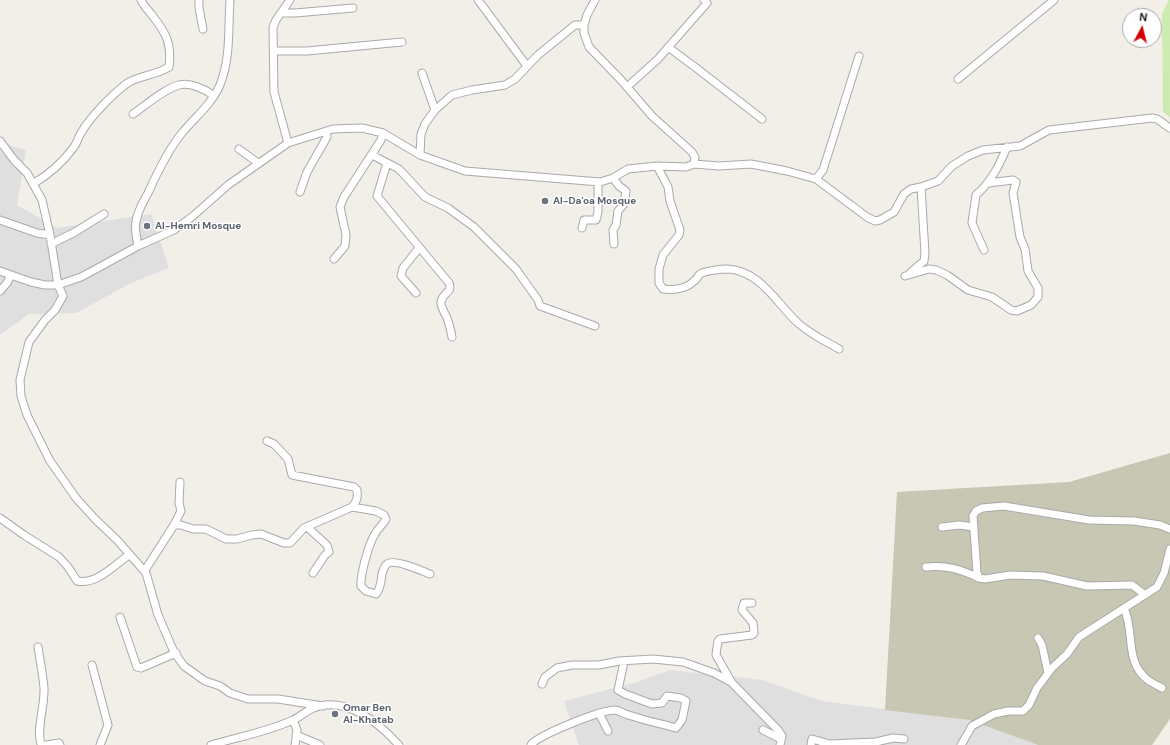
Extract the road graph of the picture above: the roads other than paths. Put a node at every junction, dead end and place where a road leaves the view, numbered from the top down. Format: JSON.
{"nodes":[{"id":1,"x":141,"y":0,"type":"edge"},
{"id":2,"x":199,"y":0,"type":"edge"},
{"id":3,"x":230,"y":0,"type":"edge"},
{"id":4,"x":290,"y":0,"type":"edge"},
{"id":5,"x":478,"y":0,"type":"edge"},
{"id":6,"x":595,"y":0,"type":"edge"},
{"id":7,"x":704,"y":0,"type":"edge"},
{"id":8,"x":1054,"y":0,"type":"edge"},
{"id":9,"x":353,"y":8,"type":"dead end"},
{"id":10,"x":281,"y":13,"type":"junction"},
{"id":11,"x":584,"y":25,"type":"junction"},
{"id":12,"x":203,"y":29,"type":"dead end"},
{"id":13,"x":402,"y":42,"type":"dead end"},
{"id":14,"x":668,"y":48,"type":"junction"},
{"id":15,"x":274,"y":51,"type":"junction"},
{"id":16,"x":859,"y":56,"type":"dead end"},
{"id":17,"x":527,"y":66,"type":"junction"},
{"id":18,"x":422,"y":73,"type":"dead end"},
{"id":19,"x":958,"y":79,"type":"dead end"},
{"id":20,"x":627,"y":87,"type":"junction"},
{"id":21,"x":214,"y":96,"type":"junction"},
{"id":22,"x":434,"y":110,"type":"junction"},
{"id":23,"x":133,"y":114,"type":"dead end"},
{"id":24,"x":762,"y":119,"type":"dead end"},
{"id":25,"x":1170,"y":128,"type":"edge"},
{"id":26,"x":326,"y":131,"type":"junction"},
{"id":27,"x":383,"y":133,"type":"junction"},
{"id":28,"x":0,"y":141,"type":"edge"},
{"id":29,"x":288,"y":142,"type":"junction"},
{"id":30,"x":1007,"y":148,"type":"junction"},
{"id":31,"x":239,"y":149,"type":"dead end"},
{"id":32,"x":420,"y":154,"type":"junction"},
{"id":33,"x":372,"y":156,"type":"junction"},
{"id":34,"x":258,"y":163,"type":"junction"},
{"id":35,"x":387,"y":163,"type":"junction"},
{"id":36,"x":694,"y":164,"type":"junction"},
{"id":37,"x":657,"y":166,"type":"junction"},
{"id":38,"x":613,"y":178,"type":"junction"},
{"id":39,"x":816,"y":179,"type":"junction"},
{"id":40,"x":598,"y":182,"type":"junction"},
{"id":41,"x":988,"y":183,"type":"junction"},
{"id":42,"x":33,"y":184,"type":"junction"},
{"id":43,"x":921,"y":187,"type":"junction"},
{"id":44,"x":300,"y":192,"type":"dead end"},
{"id":45,"x":104,"y":214,"type":"dead end"},
{"id":46,"x":0,"y":220,"type":"edge"},
{"id":47,"x":582,"y":228,"type":"dead end"},
{"id":48,"x":50,"y":235,"type":"junction"},
{"id":49,"x":51,"y":244,"type":"junction"},
{"id":50,"x":614,"y":244,"type":"dead end"},
{"id":51,"x":138,"y":246,"type":"junction"},
{"id":52,"x":419,"y":248,"type":"junction"},
{"id":53,"x":984,"y":250,"type":"dead end"},
{"id":54,"x":334,"y":259,"type":"dead end"},
{"id":55,"x":0,"y":271,"type":"edge"},
{"id":56,"x":11,"y":275,"type":"junction"},
{"id":57,"x":58,"y":285,"type":"junction"},
{"id":58,"x":0,"y":291,"type":"edge"},
{"id":59,"x":416,"y":293,"type":"dead end"},
{"id":60,"x":595,"y":326,"type":"dead end"},
{"id":61,"x":452,"y":337,"type":"dead end"},
{"id":62,"x":839,"y":349,"type":"dead end"},
{"id":63,"x":267,"y":440,"type":"dead end"},
{"id":64,"x":180,"y":482,"type":"dead end"},
{"id":65,"x":352,"y":507,"type":"junction"},
{"id":66,"x":0,"y":518,"type":"edge"},
{"id":67,"x":174,"y":525,"type":"junction"},
{"id":68,"x":306,"y":527,"type":"junction"},
{"id":69,"x":942,"y":527,"type":"dead end"},
{"id":70,"x":974,"y":527,"type":"junction"},
{"id":71,"x":1170,"y":529,"type":"edge"},
{"id":72,"x":1170,"y":549,"type":"edge"},
{"id":73,"x":129,"y":555,"type":"junction"},
{"id":74,"x":926,"y":567,"type":"dead end"},
{"id":75,"x":144,"y":570,"type":"junction"},
{"id":76,"x":313,"y":573,"type":"dead end"},
{"id":77,"x":430,"y":574,"type":"dead end"},
{"id":78,"x":979,"y":578,"type":"junction"},
{"id":79,"x":1144,"y":594,"type":"junction"},
{"id":80,"x":752,"y":603,"type":"dead end"},
{"id":81,"x":1124,"y":608,"type":"junction"},
{"id":82,"x":120,"y":617,"type":"dead end"},
{"id":83,"x":1038,"y":638,"type":"dead end"},
{"id":84,"x":38,"y":647,"type":"dead end"},
{"id":85,"x":176,"y":653,"type":"junction"},
{"id":86,"x":624,"y":662,"type":"junction"},
{"id":87,"x":92,"y":665,"type":"dead end"},
{"id":88,"x":1048,"y":673,"type":"junction"},
{"id":89,"x":732,"y":683,"type":"junction"},
{"id":90,"x":542,"y":684,"type":"dead end"},
{"id":91,"x":1162,"y":688,"type":"dead end"},
{"id":92,"x":298,"y":702,"type":"junction"},
{"id":93,"x":322,"y":706,"type":"junction"},
{"id":94,"x":599,"y":713,"type":"junction"},
{"id":95,"x":295,"y":719,"type":"junction"},
{"id":96,"x":763,"y":730,"type":"dead end"},
{"id":97,"x":608,"y":731,"type":"dead end"},
{"id":98,"x":296,"y":735,"type":"junction"},
{"id":99,"x":904,"y":740,"type":"dead end"},
{"id":100,"x":781,"y":742,"type":"edge"},
{"id":101,"x":852,"y":744,"type":"edge"},
{"id":102,"x":46,"y":745,"type":"edge"},
{"id":103,"x":60,"y":745,"type":"edge"},
{"id":104,"x":100,"y":745,"type":"edge"},
{"id":105,"x":211,"y":745,"type":"edge"},
{"id":106,"x":295,"y":745,"type":"edge"},
{"id":107,"x":320,"y":745,"type":"edge"},
{"id":108,"x":399,"y":745,"type":"edge"},
{"id":109,"x":531,"y":745,"type":"edge"},
{"id":110,"x":811,"y":745,"type":"edge"},
{"id":111,"x":961,"y":745,"type":"edge"}],
"edges":[{"from":1,"to":42,"type":"street"},
{"from":2,"to":12,"type":"street"},
{"from":3,"to":21,"type":"street"},
{"from":4,"to":10,"type":"street"},
{"from":5,"to":17,"type":"street"},
{"from":6,"to":11,"type":"street"},
{"from":7,"to":14,"type":"street"},
{"from":8,"to":19,"type":"street"},
{"from":9,"to":10,"type":"street"},
{"from":10,"to":15,"type":"street"},
{"from":11,"to":17,"type":"street"},
{"from":11,"to":20,"type":"street"},
{"from":13,"to":15,"type":"street"},
{"from":14,"to":20,"type":"street"},
{"from":14,"to":24,"type":"street"},
{"from":15,"to":29,"type":"street"},
{"from":16,"to":39,"type":"street"},
{"from":17,"to":22,"type":"street"},
{"from":18,"to":22,"type":"street"},
{"from":20,"to":36,"type":"street"},
{"from":21,"to":23,"type":"street"},
{"from":21,"to":51,"type":"street"},
{"from":22,"to":32,"type":"street"},
{"from":25,"to":30,"type":"street"},
{"from":26,"to":27,"type":"street"},
{"from":26,"to":29,"type":"street"},
{"from":26,"to":44,"type":"street"},
{"from":27,"to":32,"type":"street"},
{"from":27,"to":33,"type":"street"},
{"from":28,"to":42,"type":"street"},
{"from":29,"to":34,"type":"street"},
{"from":30,"to":41,"type":"street"},
{"from":30,"to":43,"type":"street"},
{"from":31,"to":34,"type":"street"},
{"from":32,"to":40,"type":"street"},
{"from":33,"to":35,"type":"street"},
{"from":33,"to":54,"type":"street"},
{"from":34,"to":51,"type":"street"},
{"from":35,"to":52,"type":"street"},
{"from":35,"to":60,"type":"street"},
{"from":36,"to":37,"type":"street"},
{"from":36,"to":39,"type":"street"},
{"from":37,"to":38,"type":"street"},
{"from":37,"to":62,"type":"street"},
{"from":38,"to":40,"type":"street"},
{"from":38,"to":50,"type":"street"},
{"from":39,"to":43,"type":"street"},
{"from":40,"to":47,"type":"street"},
{"from":41,"to":43,"type":"street"},
{"from":41,"to":53,"type":"street"},
{"from":42,"to":48,"type":"street"},
{"from":45,"to":49,"type":"street"},
{"from":46,"to":48,"type":"street"},
{"from":48,"to":49,"type":"street"},
{"from":49,"to":57,"type":"street"},
{"from":51,"to":57,"type":"street"},
{"from":52,"to":59,"type":"street"},
{"from":52,"to":61,"type":"street"},
{"from":55,"to":56,"type":"street"},
{"from":56,"to":57,"type":"street"},
{"from":56,"to":58,"type":"street"},
{"from":57,"to":73,"type":"street"},
{"from":63,"to":65,"type":"street"},
{"from":64,"to":67,"type":"street"},
{"from":65,"to":68,"type":"street"},
{"from":65,"to":77,"type":"street"},
{"from":66,"to":73,"type":"street"},
{"from":67,"to":68,"type":"street"},
{"from":67,"to":75,"type":"street"},
{"from":68,"to":76,"type":"street"},
{"from":69,"to":70,"type":"street"},
{"from":70,"to":71,"type":"street"},
{"from":70,"to":78,"type":"street"},
{"from":72,"to":79,"type":"street"},
{"from":73,"to":75,"type":"street"},
{"from":74,"to":78,"type":"street"},
{"from":75,"to":85,"type":"street"},
{"from":78,"to":79,"type":"street"},
{"from":79,"to":81,"type":"street"},
{"from":80,"to":89,"type":"street"},
{"from":81,"to":88,"type":"street"},
{"from":81,"to":91,"type":"street"},
{"from":82,"to":85,"type":"street"},
{"from":83,"to":88,"type":"street"},
{"from":84,"to":102,"type":"street"},
{"from":85,"to":92,"type":"street"},
{"from":86,"to":89,"type":"street"},
{"from":86,"to":90,"type":"street"},
{"from":86,"to":94,"type":"street"},
{"from":87,"to":104,"type":"street"},
{"from":88,"to":111,"type":"street"},
{"from":89,"to":100,"type":"street"},
{"from":92,"to":93,"type":"street"},
{"from":92,"to":95,"type":"street"},
{"from":93,"to":95,"type":"street"},
{"from":93,"to":108,"type":"street"},
{"from":94,"to":97,"type":"street"},
{"from":94,"to":109,"type":"street"},
{"from":95,"to":98,"type":"street"},
{"from":95,"to":105,"type":"street"},
{"from":96,"to":100,"type":"street"},
{"from":98,"to":106,"type":"street"},
{"from":98,"to":107,"type":"street"},
{"from":99,"to":101,"type":"street"},
{"from":101,"to":110,"type":"street"},
{"from":102,"to":103,"type":"street"}]}
